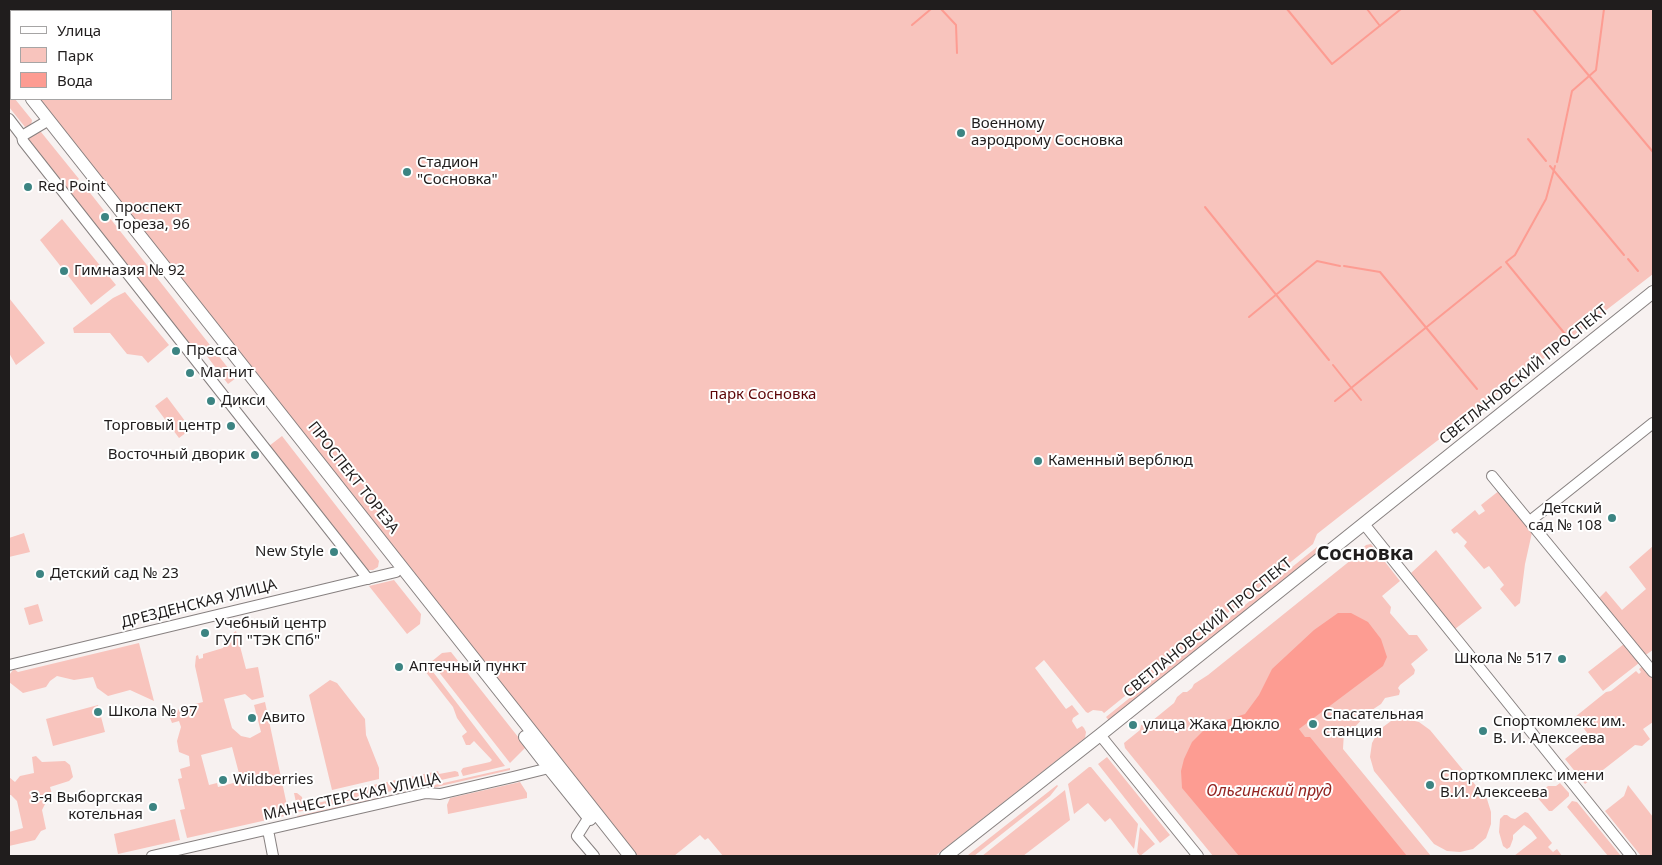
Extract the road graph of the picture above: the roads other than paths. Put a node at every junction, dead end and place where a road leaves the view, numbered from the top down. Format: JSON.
{"nodes":[{"id":1,"x":23,"y":100,"type":"edge"},
{"id":2,"x":33,"y":100,"type":"edge"},
{"id":3,"x":9,"y":119,"type":"edge"},
{"id":4,"x":46,"y":122,"type":"junction"},
{"id":5,"x":22,"y":139,"type":"junction"},
{"id":6,"x":1653,"y":292,"type":"edge"},
{"id":7,"x":1653,"y":301,"type":"edge"},
{"id":8,"x":1653,"y":423,"type":"edge"},
{"id":9,"x":1492,"y":476,"type":"dead end"},
{"id":10,"x":1530,"y":521,"type":"junction"},
{"id":11,"x":1366,"y":526,"type":"junction"},
{"id":12,"x":396,"y":572,"type":"junction"},
{"id":13,"x":368,"y":579,"type":"junction"},
{"id":14,"x":9,"y":665,"type":"edge"},
{"id":15,"x":1653,"y":672,"type":"edge"},
{"id":16,"x":1102,"y":738,"type":"junction"},
{"id":17,"x":553,"y":765,"type":"junction"},
{"id":18,"x":589,"y":817,"type":"junction"},
{"id":19,"x":268,"y":830,"type":"junction"},
{"id":20,"x":152,"y":856,"type":"edge"},
{"id":21,"x":274,"y":856,"type":"edge"},
{"id":22,"x":594,"y":856,"type":"edge"},
{"id":23,"x":620,"y":856,"type":"edge"},
{"id":24,"x":630,"y":856,"type":"edge"},
{"id":25,"x":946,"y":856,"type":"edge"},
{"id":26,"x":958,"y":856,"type":"edge"},
{"id":27,"x":1198,"y":856,"type":"edge"},
{"id":28,"x":1631,"y":856,"type":"edge"}],
"edges":[{"from":1,"to":4,"type":"main road","name":"ПРОСПЕКТ ТОРЕЗА"},
{"from":2,"to":4,"type":"main road","name":"ПРОСПЕКТ ТОРЕЗА"},
{"from":3,"to":5,"type":"street"},
{"from":4,"to":5,"type":"street"},
{"from":4,"to":12,"type":"main road","name":"ПРОСПЕКТ ТОРЕЗА"},
{"from":4,"to":17,"type":"main road","name":"ПРОСПЕКТ ТОРЕЗА"},
{"from":5,"to":13,"type":"street"},
{"from":6,"to":11,"type":"main road","name":"СВЕТЛАНОВСКИЙ ПРОСПЕКТ"},
{"from":7,"to":11,"type":"main road","name":"СВЕТЛАНОВСКИЙ ПРОСПЕКТ"},
{"from":8,"to":10,"type":"street"},
{"from":9,"to":10,"type":"street"},
{"from":10,"to":15,"type":"street"},
{"from":11,"to":16,"type":"main road","name":"СВЕТЛАНОВСКИЙ ПРОСПЕКТ"},
{"from":11,"to":28,"type":"street"},
{"from":12,"to":13,"type":"street","name":"ДРЕЗДЕНСКАЯ УЛИЦА"},
{"from":12,"to":17,"type":"main road","name":"ПРОСПЕКТ ТОРЕЗА"},
{"from":13,"to":14,"type":"street","name":"ДРЕЗДЕНСКАЯ УЛИЦА"},
{"from":16,"to":25,"type":"main road","name":"СВЕТЛАНОВСКИЙ ПРОСПЕКТ"},
{"from":16,"to":26,"type":"main road","name":"СВЕТЛАНОВСКИЙ ПРОСПЕКТ"},
{"from":16,"to":27,"type":"street"},
{"from":17,"to":18,"type":"main road","name":"ПРОСПЕКТ ТОРЕЗА"},
{"from":17,"to":19,"type":"street","name":"МАНЧЕСТЕРСКАЯ УЛИЦА"},
{"from":17,"to":24,"type":"main road","name":"ПРОСПЕКТ ТОРЕЗА"},
{"from":18,"to":22,"type":"street"},
{"from":18,"to":23,"type":"main road","name":"ПРОСПЕКТ ТОРЕЗА"},
{"from":19,"to":20,"type":"street","name":"МАНЧЕСТЕРСКАЯ УЛИЦА"},
{"from":19,"to":21,"type":"street"}]}
